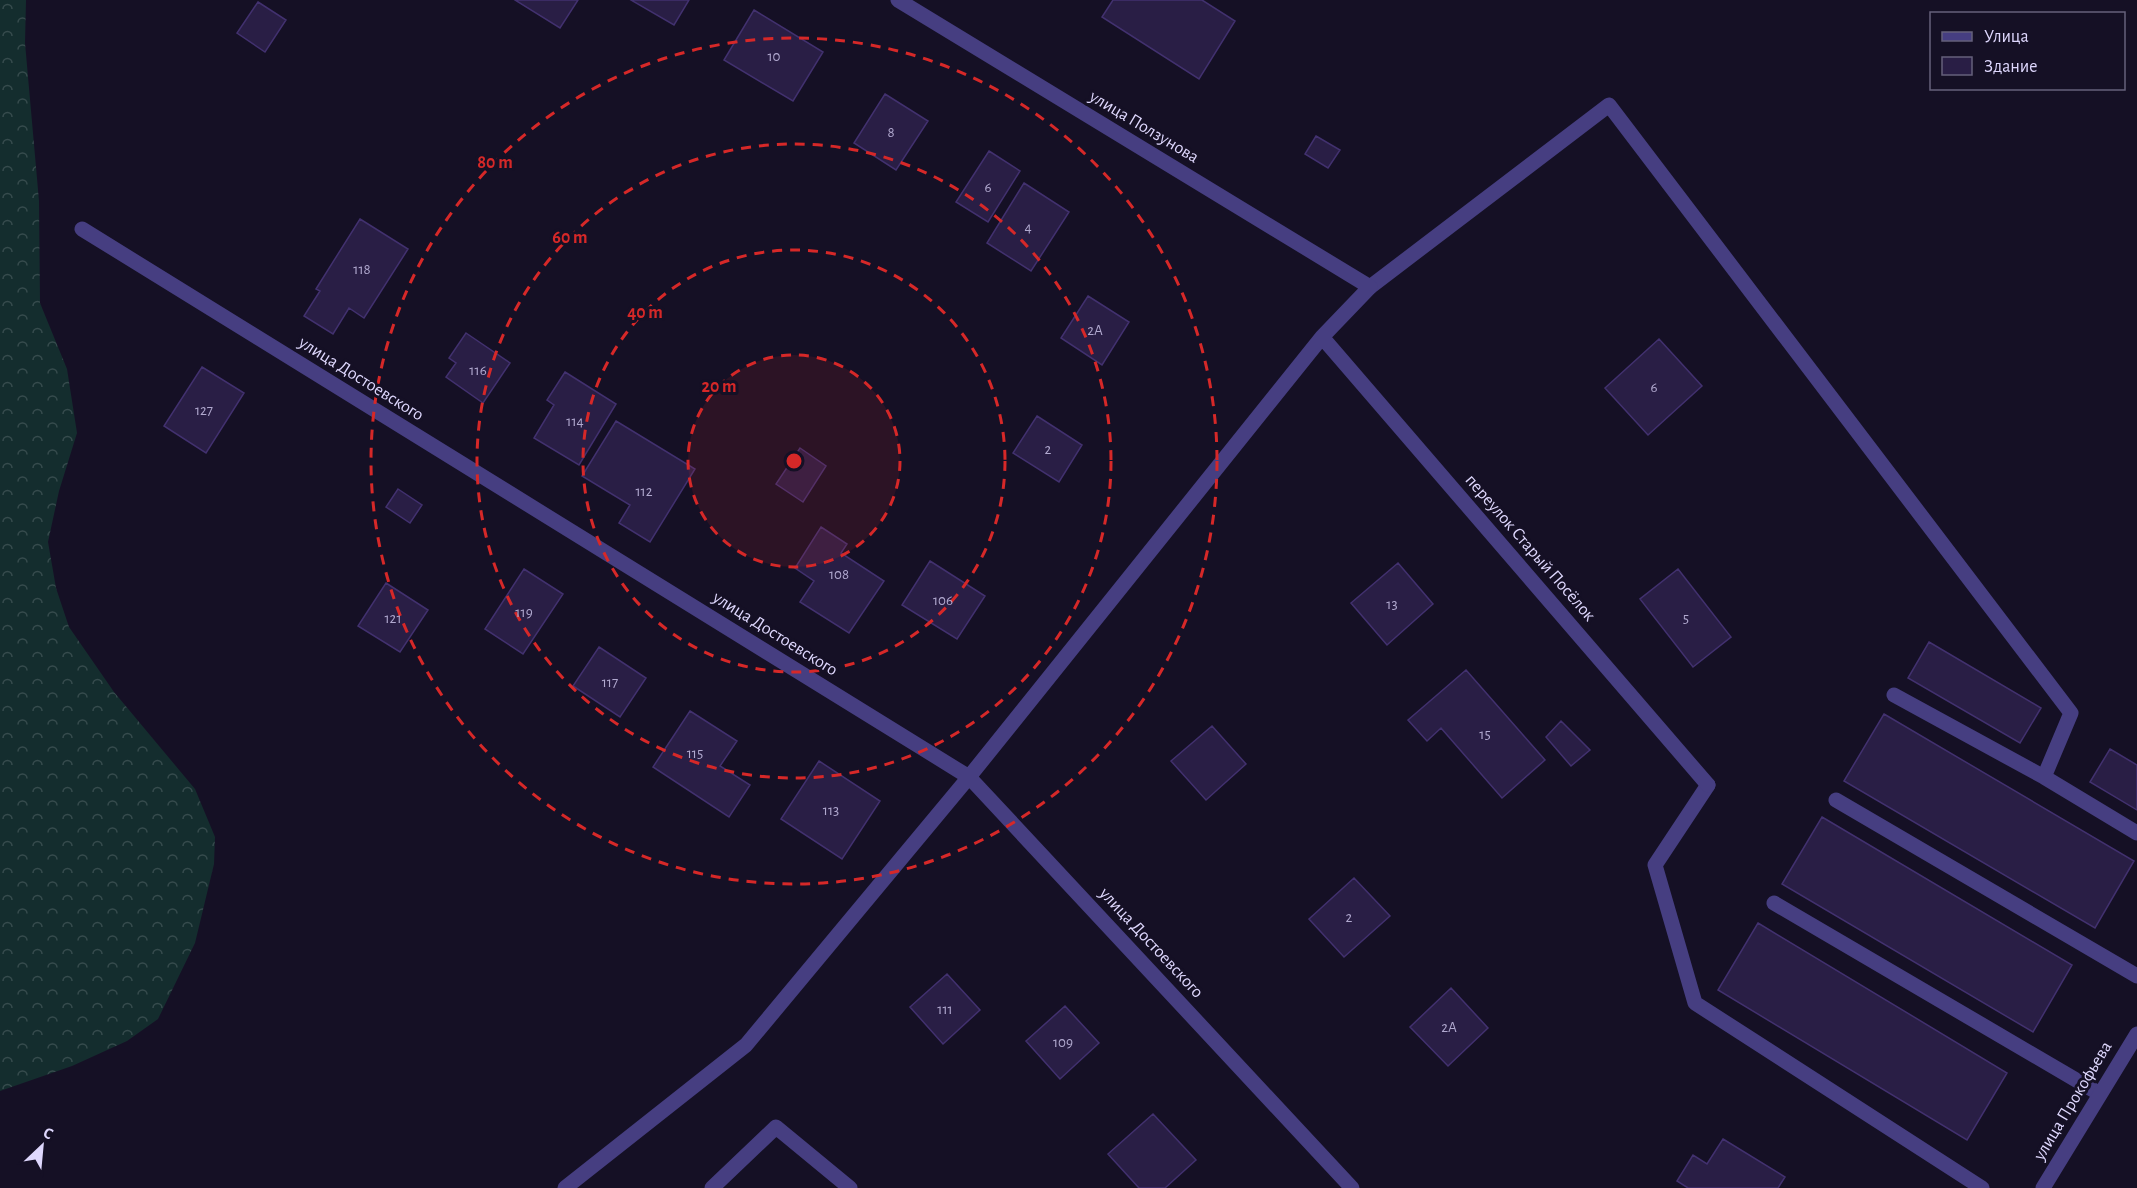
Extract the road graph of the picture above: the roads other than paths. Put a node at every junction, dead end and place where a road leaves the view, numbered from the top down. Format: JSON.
{"nodes":[{"id":1,"x":898,"y":0,"type":"edge"},
{"id":2,"x":82,"y":229,"type":"dead end"},
{"id":3,"x":1370,"y":287,"type":"junction"},
{"id":4,"x":1322,"y":337,"type":"junction"},
{"id":5,"x":1894,"y":695,"type":"dead end"},
{"id":6,"x":969,"y":777,"type":"junction"},
{"id":7,"x":2044,"y":777,"type":"junction"},
{"id":8,"x":1836,"y":800,"type":"dead end"},
{"id":9,"x":2137,"y":833,"type":"edge"},
{"id":10,"x":1774,"y":903,"type":"dead end"},
{"id":11,"x":2137,"y":976,"type":"edge"},
{"id":12,"x":2137,"y":1034,"type":"edge"},
{"id":13,"x":2100,"y":1094,"type":"junction"},
{"id":14,"x":565,"y":1188,"type":"edge"},
{"id":15,"x":712,"y":1188,"type":"edge"},
{"id":16,"x":850,"y":1188,"type":"edge"},
{"id":17,"x":1352,"y":1188,"type":"edge"},
{"id":18,"x":1982,"y":1188,"type":"edge"},
{"id":19,"x":2043,"y":1188,"type":"edge"}],
"edges":[{"from":1,"to":3,"type":"street","name":"улица Ползунова"},
{"from":2,"to":6,"type":"street","name":"улица Достоевского"},
{"from":3,"to":4,"type":"street"},
{"from":3,"to":7,"type":"street"},
{"from":4,"to":6,"type":"street"},
{"from":4,"to":18,"type":"street","name":"переулок Старый Посёлок"},
{"from":5,"to":7,"type":"street"},
{"from":6,"to":14,"type":"street"},
{"from":6,"to":17,"type":"street","name":"улица Достоевского"},
{"from":7,"to":9,"type":"street"},
{"from":8,"to":11,"type":"street"},
{"from":10,"to":13,"type":"street"},
{"from":12,"to":13,"type":"street","name":"улица Прокофьева"},
{"from":13,"to":19,"type":"street","name":"улица Прокофьева"},
{"from":15,"to":16,"type":"street"}]}
